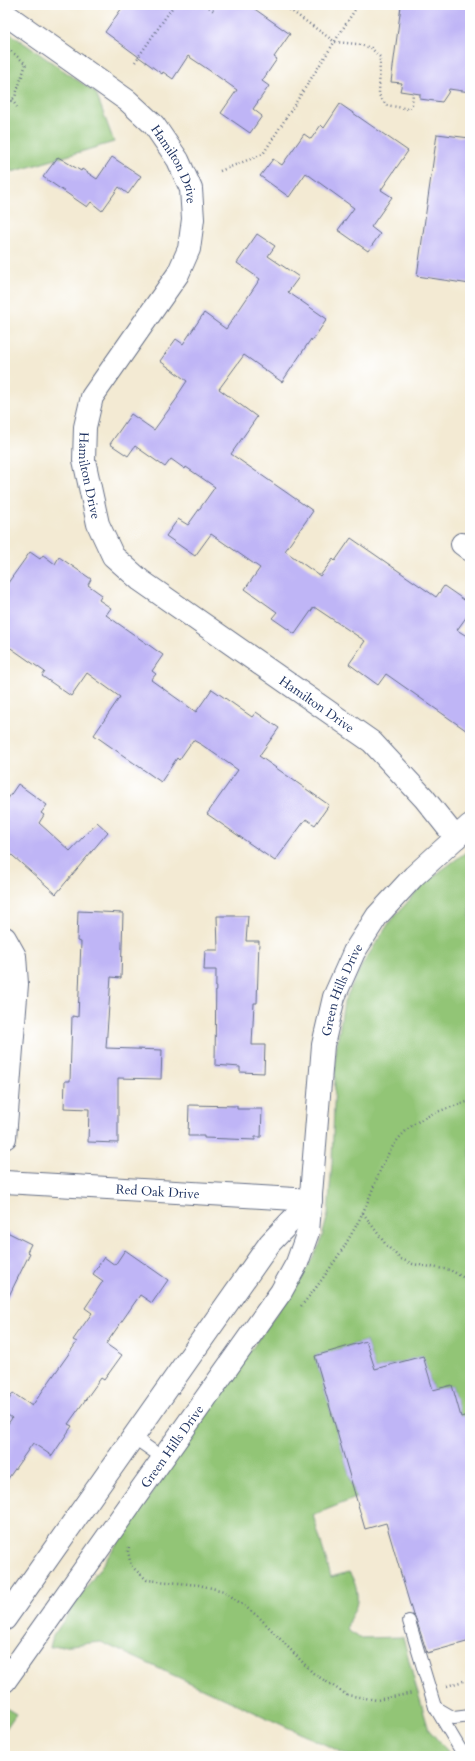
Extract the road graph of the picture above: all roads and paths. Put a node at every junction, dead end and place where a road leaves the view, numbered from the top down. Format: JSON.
{"nodes":[{"id":1,"x":174,"y":5,"type":"edge"},
{"id":2,"x":206,"y":5,"type":"edge"},
{"id":3,"x":283,"y":5,"type":"edge"},
{"id":4,"x":358,"y":5,"type":"edge"},
{"id":5,"x":215,"y":12,"type":"dead end"},
{"id":6,"x":5,"y":14,"type":"edge"},
{"id":7,"x":335,"y":42,"type":"junction"},
{"id":8,"x":5,"y":46,"type":"edge"},
{"id":9,"x":136,"y":62,"type":"dead end"},
{"id":10,"x":413,"y":93,"type":"dead end"},
{"id":11,"x":12,"y":100,"type":"junction"},
{"id":12,"x":5,"y":106,"type":"edge"},
{"id":13,"x":17,"y":107,"type":"dead end"},
{"id":14,"x":220,"y":171,"type":"dead end"},
{"id":15,"x":463,"y":832,"type":"edge"},
{"id":16,"x":5,"y":938,"type":"edge"},
{"id":17,"x":470,"y":1101,"type":"edge"},
{"id":18,"x":5,"y":1138,"type":"edge"},
{"id":19,"x":5,"y":1182,"type":"edge"},
{"id":20,"x":311,"y":1200,"type":"junction"},
{"id":21,"x":362,"y":1213,"type":"junction"},
{"id":22,"x":470,"y":1281,"type":"edge"},
{"id":23,"x":298,"y":1310,"type":"dead end"},
{"id":24,"x":133,"y":1437,"type":"junction"},
{"id":25,"x":163,"y":1458,"type":"junction"},
{"id":26,"x":130,"y":1545,"type":"dead end"},
{"id":27,"x":5,"y":1619,"type":"edge"},
{"id":28,"x":409,"y":1621,"type":"dead end"},
{"id":29,"x":7,"y":1675,"type":"edge"},
{"id":30,"x":470,"y":1679,"type":"edge"},
{"id":31,"x":430,"y":1690,"type":"junction"},
{"id":32,"x":435,"y":1707,"type":"junction"},
{"id":33,"x":470,"y":1716,"type":"edge"},
{"id":34,"x":468,"y":1756,"type":"edge"}],
"edges":[{"from":1,"to":9,"type":"path"},
{"from":2,"to":5,"type":"path"},
{"from":3,"to":7,"type":"path"},
{"from":4,"to":7,"type":"path"},
{"from":6,"to":15,"type":"street","name":"Hamilton Drive"},
{"from":7,"to":10,"type":"path"},
{"from":7,"to":14,"type":"path"},
{"from":8,"to":11,"type":"path"},
{"from":11,"to":12,"type":"path"},
{"from":11,"to":13,"type":"path"},
{"from":15,"to":20,"type":"street","name":"Green Hills Drive"},
{"from":16,"to":18,"type":"street"},
{"from":17,"to":21,"type":"path"},
{"from":19,"to":20,"type":"street","name":"Red Oak Drive"},
{"from":20,"to":24,"type":"street"},
{"from":20,"to":25,"type":"street","name":"Green Hills Drive"},
{"from":21,"to":22,"type":"path"},
{"from":21,"to":23,"type":"path"},
{"from":24,"to":25,"type":"lane"},
{"from":24,"to":27,"type":"street"},
{"from":25,"to":29,"type":"street","name":"Green Hills Drive"},
{"from":26,"to":31,"type":"path"},
{"from":28,"to":31,"type":"lane"},
{"from":30,"to":31,"type":"path"},
{"from":31,"to":32,"type":"lane"},
{"from":32,"to":33,"type":"lane"},
{"from":32,"to":34,"type":"lane"}]}
